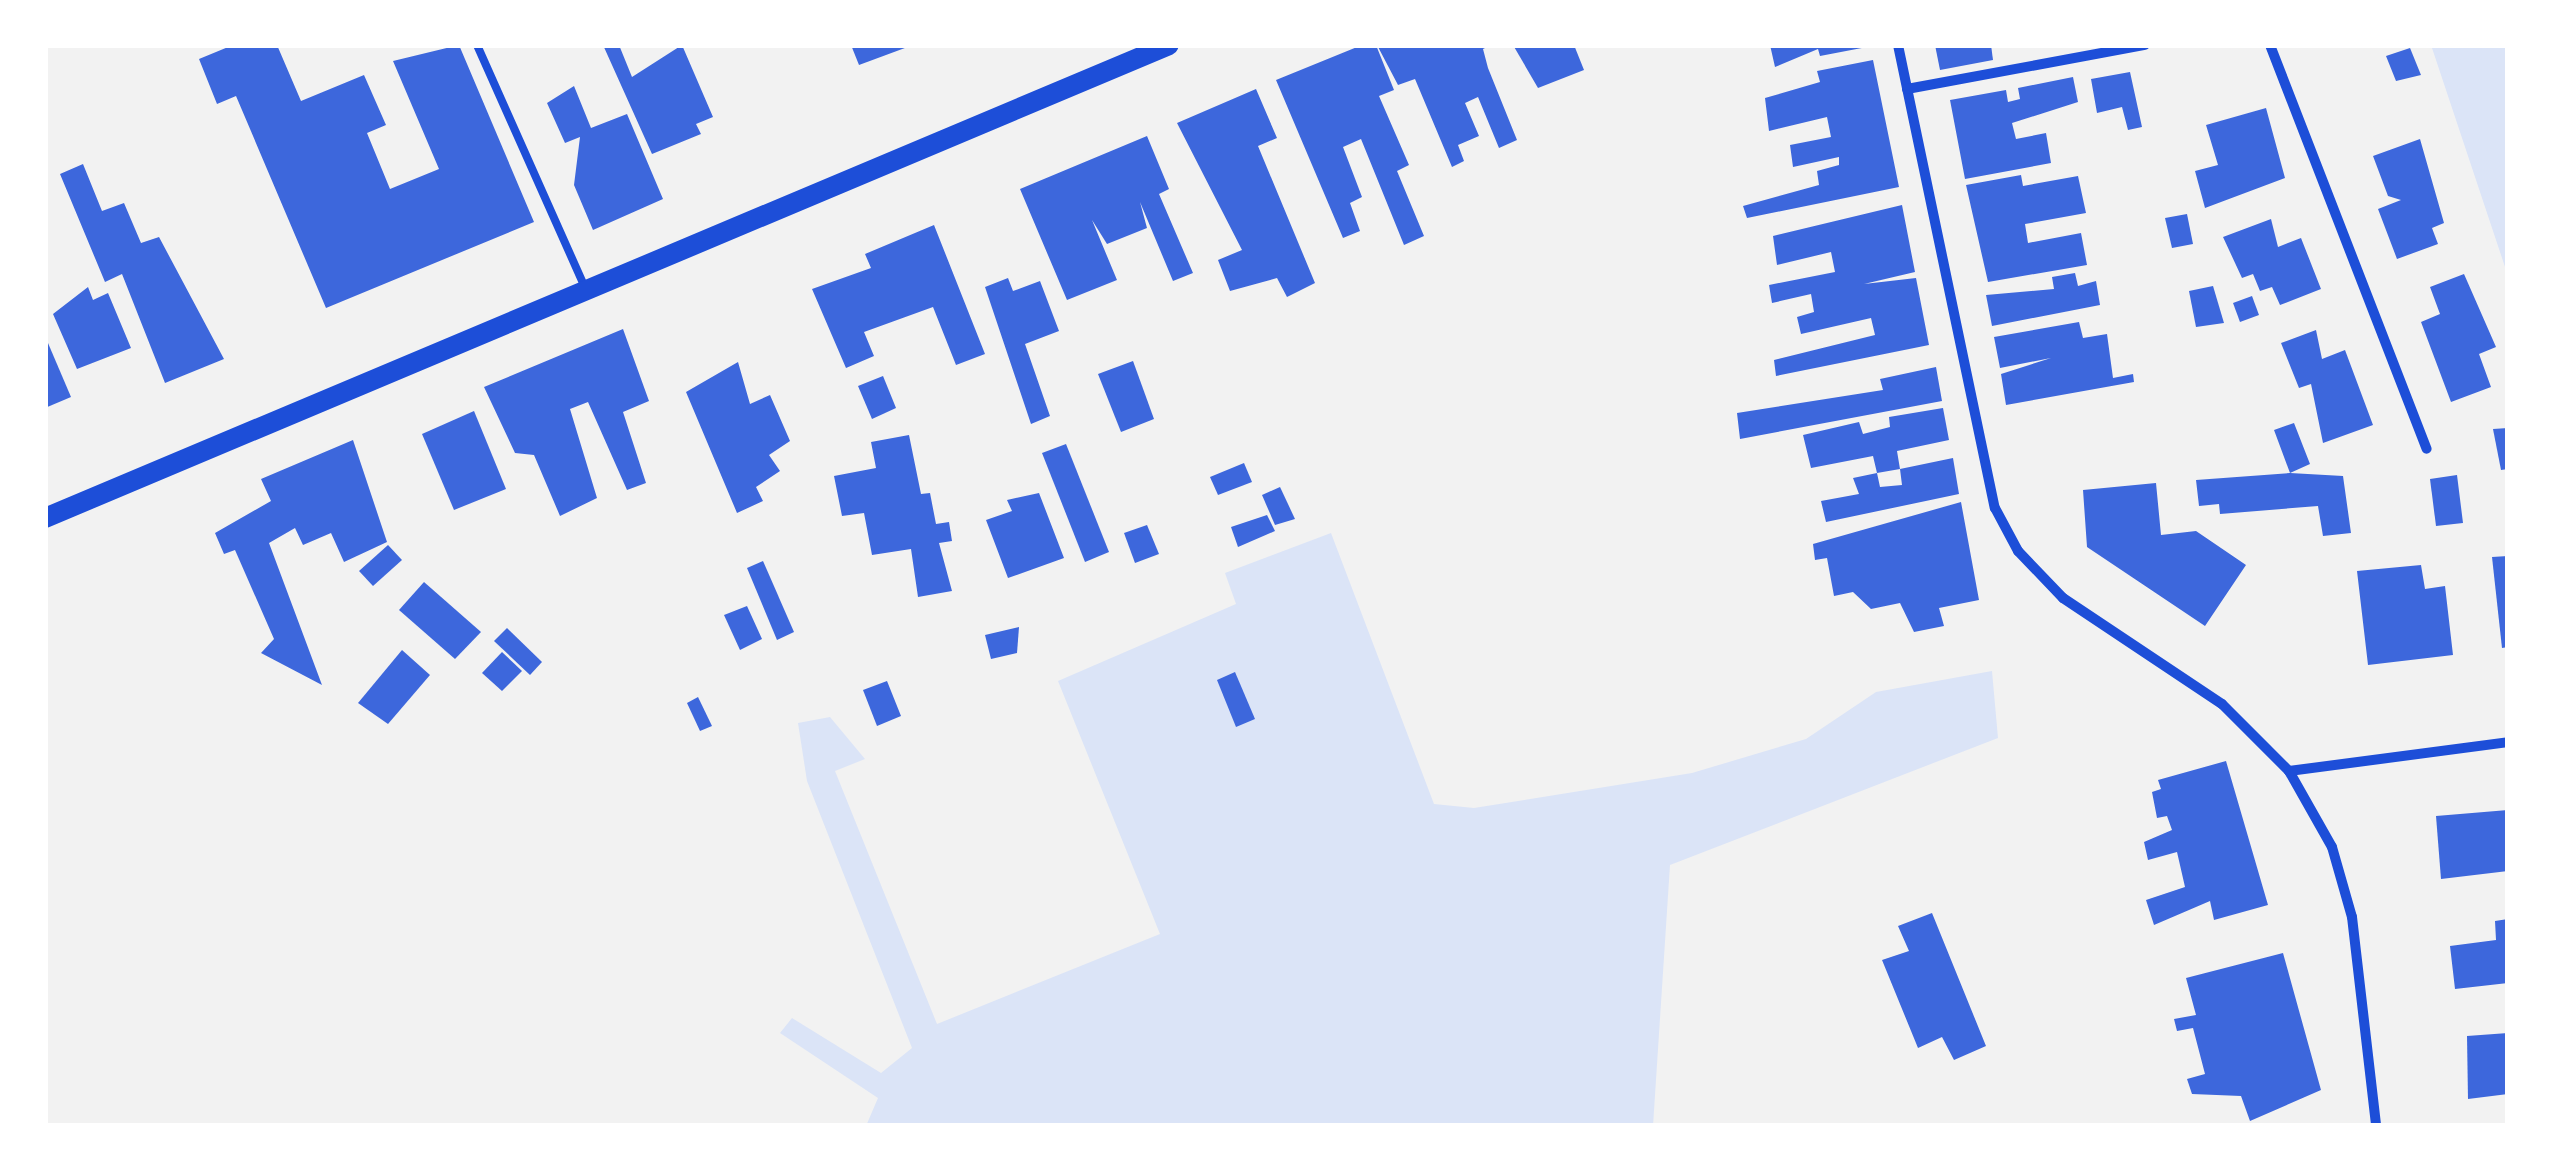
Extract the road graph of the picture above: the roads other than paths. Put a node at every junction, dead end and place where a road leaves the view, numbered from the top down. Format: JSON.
{"nodes":[{"id":1,"x":477,"y":45,"type":"edge"},
{"id":2,"x":1168,"y":45,"type":"edge"},
{"id":3,"x":1898,"y":45,"type":"edge"},
{"id":4,"x":2145,"y":45,"type":"edge"},
{"id":5,"x":2270,"y":45,"type":"edge"},
{"id":6,"x":1907,"y":89,"type":"junction"},
{"id":7,"x":586,"y":290,"type":"junction"},
{"id":8,"x":2426,"y":449,"type":"dead end"},
{"id":9,"x":45,"y":518,"type":"edge"},
{"id":10,"x":2508,"y":742,"type":"edge"},
{"id":11,"x":2289,"y":770,"type":"junction"},
{"id":12,"x":2376,"y":1126,"type":"edge"}],
"edges":[{"from":1,"to":7,"type":"lane"},
{"from":2,"to":7,"type":"main road"},
{"from":3,"to":6,"type":"street"},
{"from":4,"to":6,"type":"street"},
{"from":5,"to":8,"type":"street"},
{"from":6,"to":11,"type":"street"},
{"from":7,"to":9,"type":"main road"},
{"from":10,"to":11,"type":"street"},
{"from":11,"to":12,"type":"street"}]}
